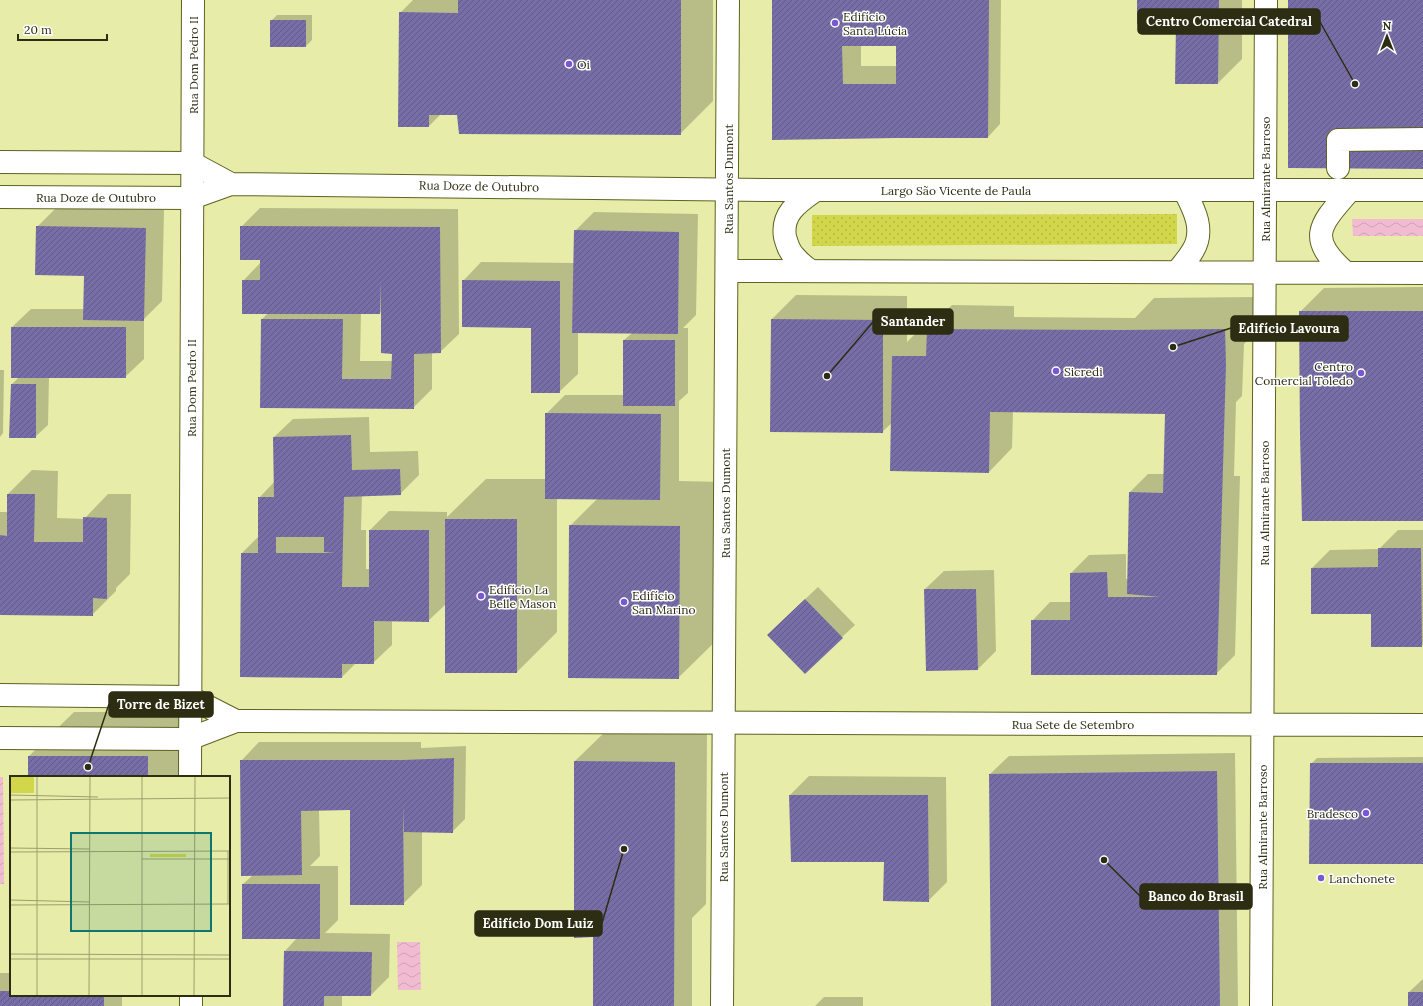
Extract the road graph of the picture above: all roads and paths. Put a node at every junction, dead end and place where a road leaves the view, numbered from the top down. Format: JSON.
{"nodes":[{"id":1,"x":193,"y":0,"type":"edge"},
{"id":2,"x":728,"y":0,"type":"edge"},
{"id":3,"x":1266,"y":0,"type":"edge"},
{"id":4,"x":1423,"y":139,"type":"edge"},
{"id":5,"x":0,"y":162,"type":"edge"},
{"id":6,"x":192,"y":163,"type":"junction"},
{"id":7,"x":1338,"y":168,"type":"dead end"},
{"id":8,"x":231,"y":184,"type":"junction"},
{"id":9,"x":728,"y":189,"type":"junction"},
{"id":10,"x":816,"y":190,"type":"junction"},
{"id":11,"x":1184,"y":190,"type":"junction"},
{"id":12,"x":1265,"y":190,"type":"junction"},
{"id":13,"x":1350,"y":190,"type":"junction"},
{"id":14,"x":1423,"y":190,"type":"edge"},
{"id":15,"x":0,"y":197,"type":"edge"},
{"id":16,"x":192,"y":198,"type":"junction"},
{"id":17,"x":727,"y":272,"type":"junction"},
{"id":18,"x":811,"y":272,"type":"junction"},
{"id":19,"x":1177,"y":272,"type":"junction"},
{"id":20,"x":1264,"y":272,"type":"junction"},
{"id":21,"x":1345,"y":272,"type":"junction"},
{"id":22,"x":1423,"y":273,"type":"edge"},
{"id":23,"x":0,"y":695,"type":"edge"},
{"id":24,"x":189,"y":697,"type":"junction"},
{"id":25,"x":236,"y":721,"type":"junction"},
{"id":26,"x":724,"y":723,"type":"junction"},
{"id":27,"x":1263,"y":725,"type":"junction"},
{"id":28,"x":1423,"y":725,"type":"edge"},
{"id":29,"x":0,"y":738,"type":"edge"},
{"id":30,"x":189,"y":739,"type":"junction"},
{"id":31,"x":190,"y":776,"type":"edge"},
{"id":32,"x":722,"y":1006,"type":"edge"},
{"id":33,"x":1261,"y":1006,"type":"edge"}],
"edges":[{"from":1,"to":6,"type":"street","name":"Rua Dom Pedro II"},
{"from":2,"to":9,"type":"street","name":"Rua Santos Dumont"},
{"from":3,"to":12,"type":"street","name":"Rua Almirante Barroso"},
{"from":4,"to":7,"type":"street"},
{"from":5,"to":6,"type":"street"},
{"from":6,"to":8,"type":"street"},
{"from":6,"to":16,"type":"street","name":"Rua Dom Pedro II"},
{"from":8,"to":9,"type":"street","name":"Rua Doze de Outubro"},
{"from":8,"to":16,"type":"street"},
{"from":9,"to":10,"type":"street","name":"Largo São Vicente de Paula"},
{"from":9,"to":17,"type":"street","name":"Rua Santos Dumont"},
{"from":10,"to":11,"type":"street","name":"Largo São Vicente de Paula"},
{"from":10,"to":18,"type":"street"},
{"from":11,"to":12,"type":"street","name":"Largo São Vicente de Paula"},
{"from":11,"to":19,"type":"street"},
{"from":12,"to":13,"type":"street","name":"Largo São Vicente de Paula"},
{"from":12,"to":20,"type":"street","name":"Rua Almirante Barroso"},
{"from":13,"to":14,"type":"street","name":"Largo São Vicente de Paula"},
{"from":13,"to":21,"type":"street"},
{"from":15,"to":16,"type":"street","name":"Rua Doze de Outubro"},
{"from":16,"to":24,"type":"street","name":"Rua Dom Pedro II"},
{"from":17,"to":18,"type":"street"},
{"from":17,"to":26,"type":"street","name":"Rua Santos Dumont"},
{"from":18,"to":19,"type":"street"},
{"from":19,"to":20,"type":"street"},
{"from":20,"to":21,"type":"street"},
{"from":20,"to":27,"type":"street","name":"Rua Almirante Barroso"},
{"from":21,"to":22,"type":"street"},
{"from":23,"to":24,"type":"street"},
{"from":24,"to":25,"type":"street"},
{"from":24,"to":30,"type":"street","name":"Rua Dom Pedro II"},
{"from":25,"to":26,"type":"street","name":"Rua Sete de Setembro"},
{"from":25,"to":30,"type":"street"},
{"from":26,"to":27,"type":"street","name":"Rua Sete de Setembro"},
{"from":26,"to":32,"type":"street","name":"Rua Santos Dumont"},
{"from":27,"to":28,"type":"street","name":"Rua Sete de Setembro"},
{"from":27,"to":33,"type":"street","name":"Rua Almirante Barroso"},
{"from":29,"to":30,"type":"street"},
{"from":30,"to":31,"type":"street","name":"Rua Dom Pedro II"}]}
